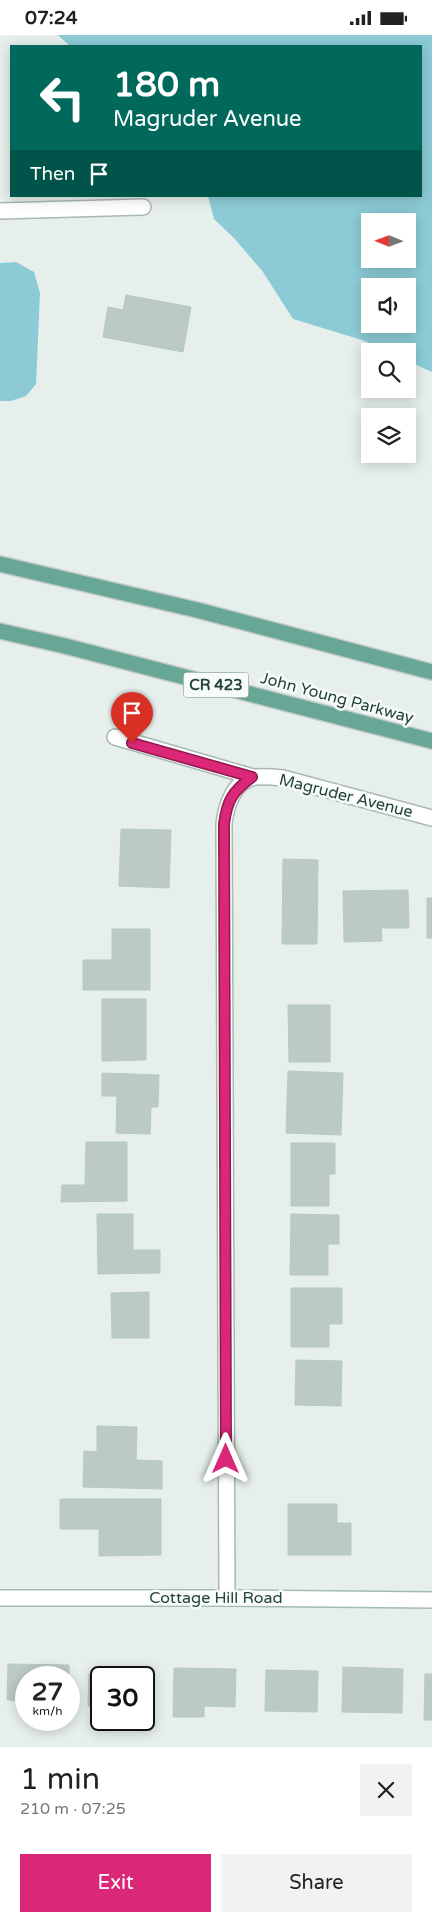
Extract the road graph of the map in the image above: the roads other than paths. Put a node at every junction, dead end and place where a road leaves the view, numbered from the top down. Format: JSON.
{"nodes":[{"id":1,"x":142,"y":207,"type":"dead end"},
{"id":2,"x":0,"y":211,"type":"edge"},
{"id":3,"x":0,"y":564,"type":"edge"},
{"id":4,"x":0,"y":631,"type":"edge"},
{"id":5,"x":432,"y":672,"type":"edge"},
{"id":6,"x":115,"y":737,"type":"dead end"},
{"id":7,"x":432,"y":741,"type":"edge"},
{"id":8,"x":252,"y":777,"type":"junction"},
{"id":9,"x":432,"y":818,"type":"edge"},
{"id":10,"x":0,"y":1598,"type":"edge"},
{"id":11,"x":226,"y":1598,"type":"junction"},
{"id":12,"x":432,"y":1600,"type":"edge"}],
"edges":[{"from":1,"to":2,"type":"street"},
{"from":3,"to":5,"type":"main road"},
{"from":4,"to":7,"type":"main road","name":"John Young Parkway","number":"CR 423"},
{"from":6,"to":8,"type":"street","name":"Magruder Avenue"},
{"from":8,"to":9,"type":"street","name":"Magruder Avenue"},
{"from":8,"to":11,"type":"street"},
{"from":10,"to":11,"type":"street","name":"Cottage Hill Road"},
{"from":11,"to":12,"type":"street","name":"Cottage Hill Road"}]}
